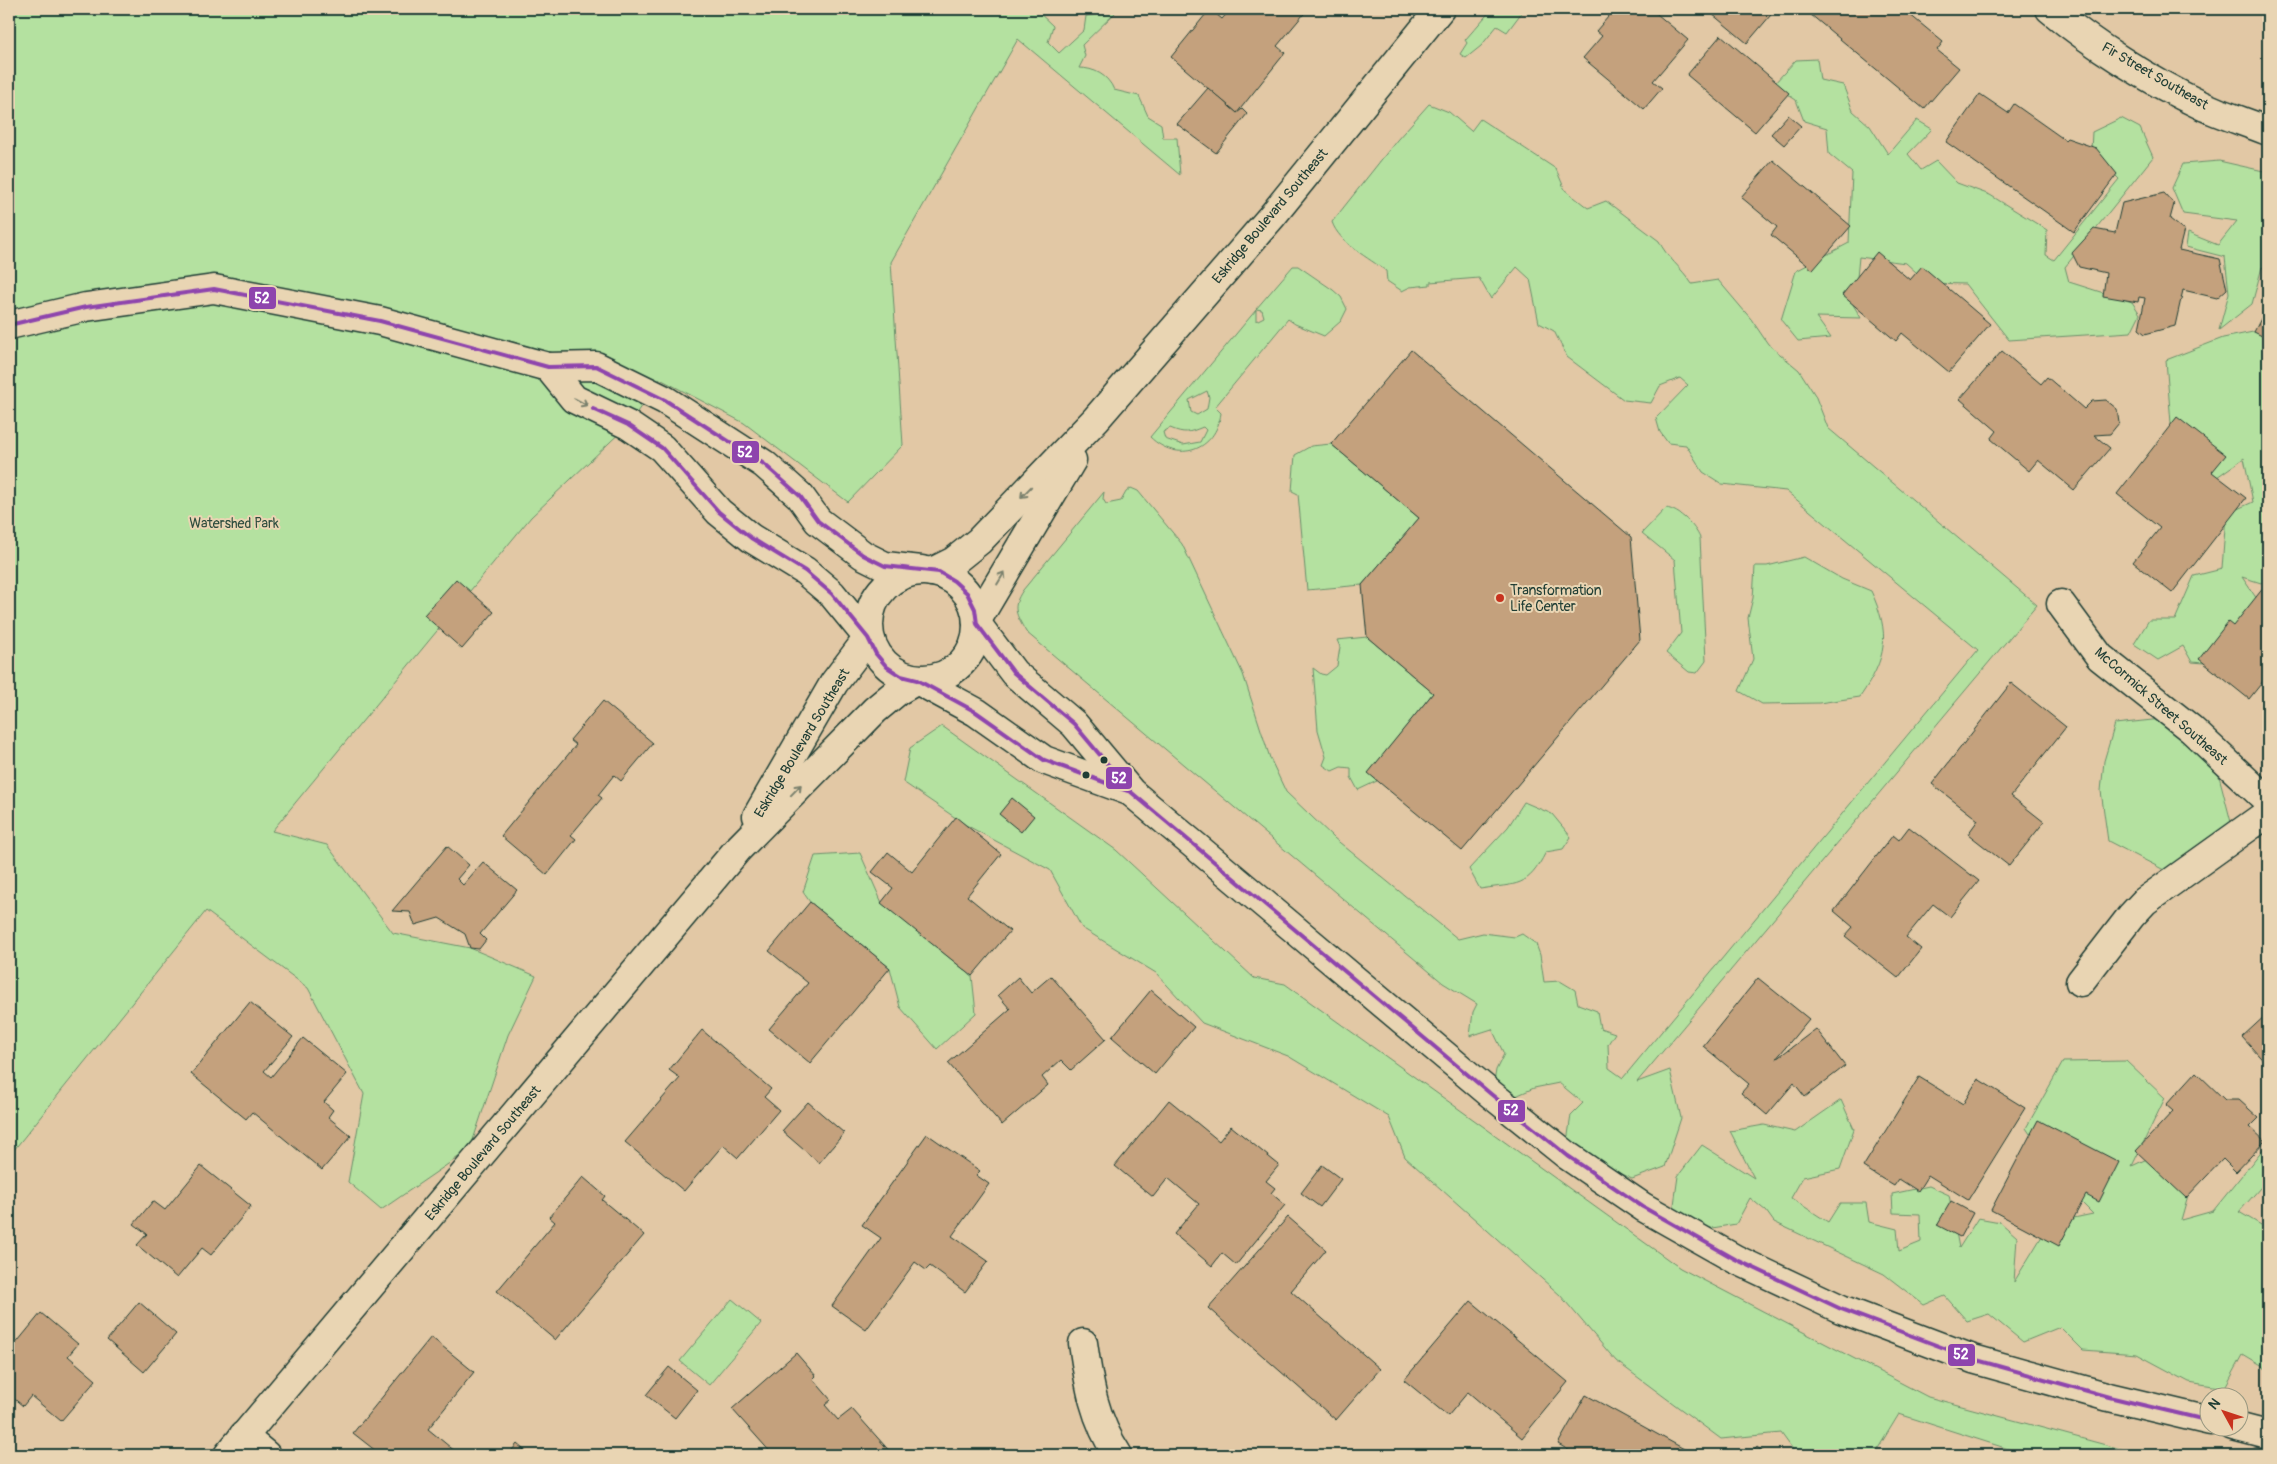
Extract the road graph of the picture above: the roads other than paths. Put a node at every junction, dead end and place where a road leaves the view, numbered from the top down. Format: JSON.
{"nodes":[{"id":1,"x":1440,"y":9,"type":"edge"},
{"id":2,"x":2050,"y":9,"type":"edge"},
{"id":3,"x":2268,"y":131,"type":"edge"},
{"id":4,"x":9,"y":325,"type":"edge"},
{"id":5,"x":548,"y":367,"type":"junction"},
{"id":6,"x":1096,"y":420,"type":"junction"},
{"id":7,"x":926,"y":571,"type":"junction"},
{"id":8,"x":2061,"y":604,"type":"dead end"},
{"id":9,"x":977,"y":622,"type":"junction"},
{"id":10,"x":868,"y":638,"type":"junction"},
{"id":11,"x":917,"y":680,"type":"junction"},
{"id":12,"x":1130,"y":792,"type":"junction"},
{"id":13,"x":2268,"y":801,"type":"edge"},
{"id":14,"x":2268,"y":813,"type":"edge"},
{"id":15,"x":738,"y":850,"type":"junction"},
{"id":16,"x":2080,"y":982,"type":"dead end"},
{"id":17,"x":1083,"y":1344,"type":"dead end"},
{"id":18,"x":2200,"y":1419,"type":"edge"},
{"id":19,"x":2250,"y":1430,"type":"edge"},
{"id":20,"x":2268,"y":1435,"type":"edge"},
{"id":21,"x":236,"y":1446,"type":"edge"},
{"id":22,"x":266,"y":1455,"type":"edge"},
{"id":23,"x":1118,"y":1455,"type":"edge"}],
"edges":[{"from":1,"to":6,"type":"main road","name":"Eskridge Boulevard Southeast"},
{"from":2,"to":3,"type":"main road","name":"Fir Street Southeast"},
{"from":4,"to":5,"type":"main road"},
{"from":5,"to":7,"type":"main road"},
{"from":5,"to":10,"type":"main road","one_way":true},
{"from":6,"to":7,"type":"main road","name":"Eskridge Boulevard Southeast","one_way":true},
{"from":9,"to":6,"type":"main road","name":"Eskridge Boulevard Southeast","one_way":true},
{"from":7,"to":9,"type":"main road"},
{"from":7,"to":10,"type":"main road"},
{"from":8,"to":13,"type":"main road","name":"McCormick Street Southeast"},
{"from":9,"to":11,"type":"main road"},
{"from":9,"to":12,"type":"main road"},
{"from":10,"to":11,"type":"main road"},
{"from":10,"to":15,"type":"main road","name":"Eskridge Boulevard Southeast"},
{"from":11,"to":12,"type":"main road"},
{"from":15,"to":11,"type":"main road","name":"Eskridge Boulevard Southeast","one_way":true},
{"from":12,"to":18,"type":"main road"},
{"from":14,"to":16,"type":"main road"},
{"from":15,"to":21,"type":"main road","name":"Eskridge Boulevard Southeast"},
{"from":17,"to":23,"type":"main road"},
{"from":19,"to":20,"type":"main road"},
{"from":21,"to":22,"type":"main road"}]}
